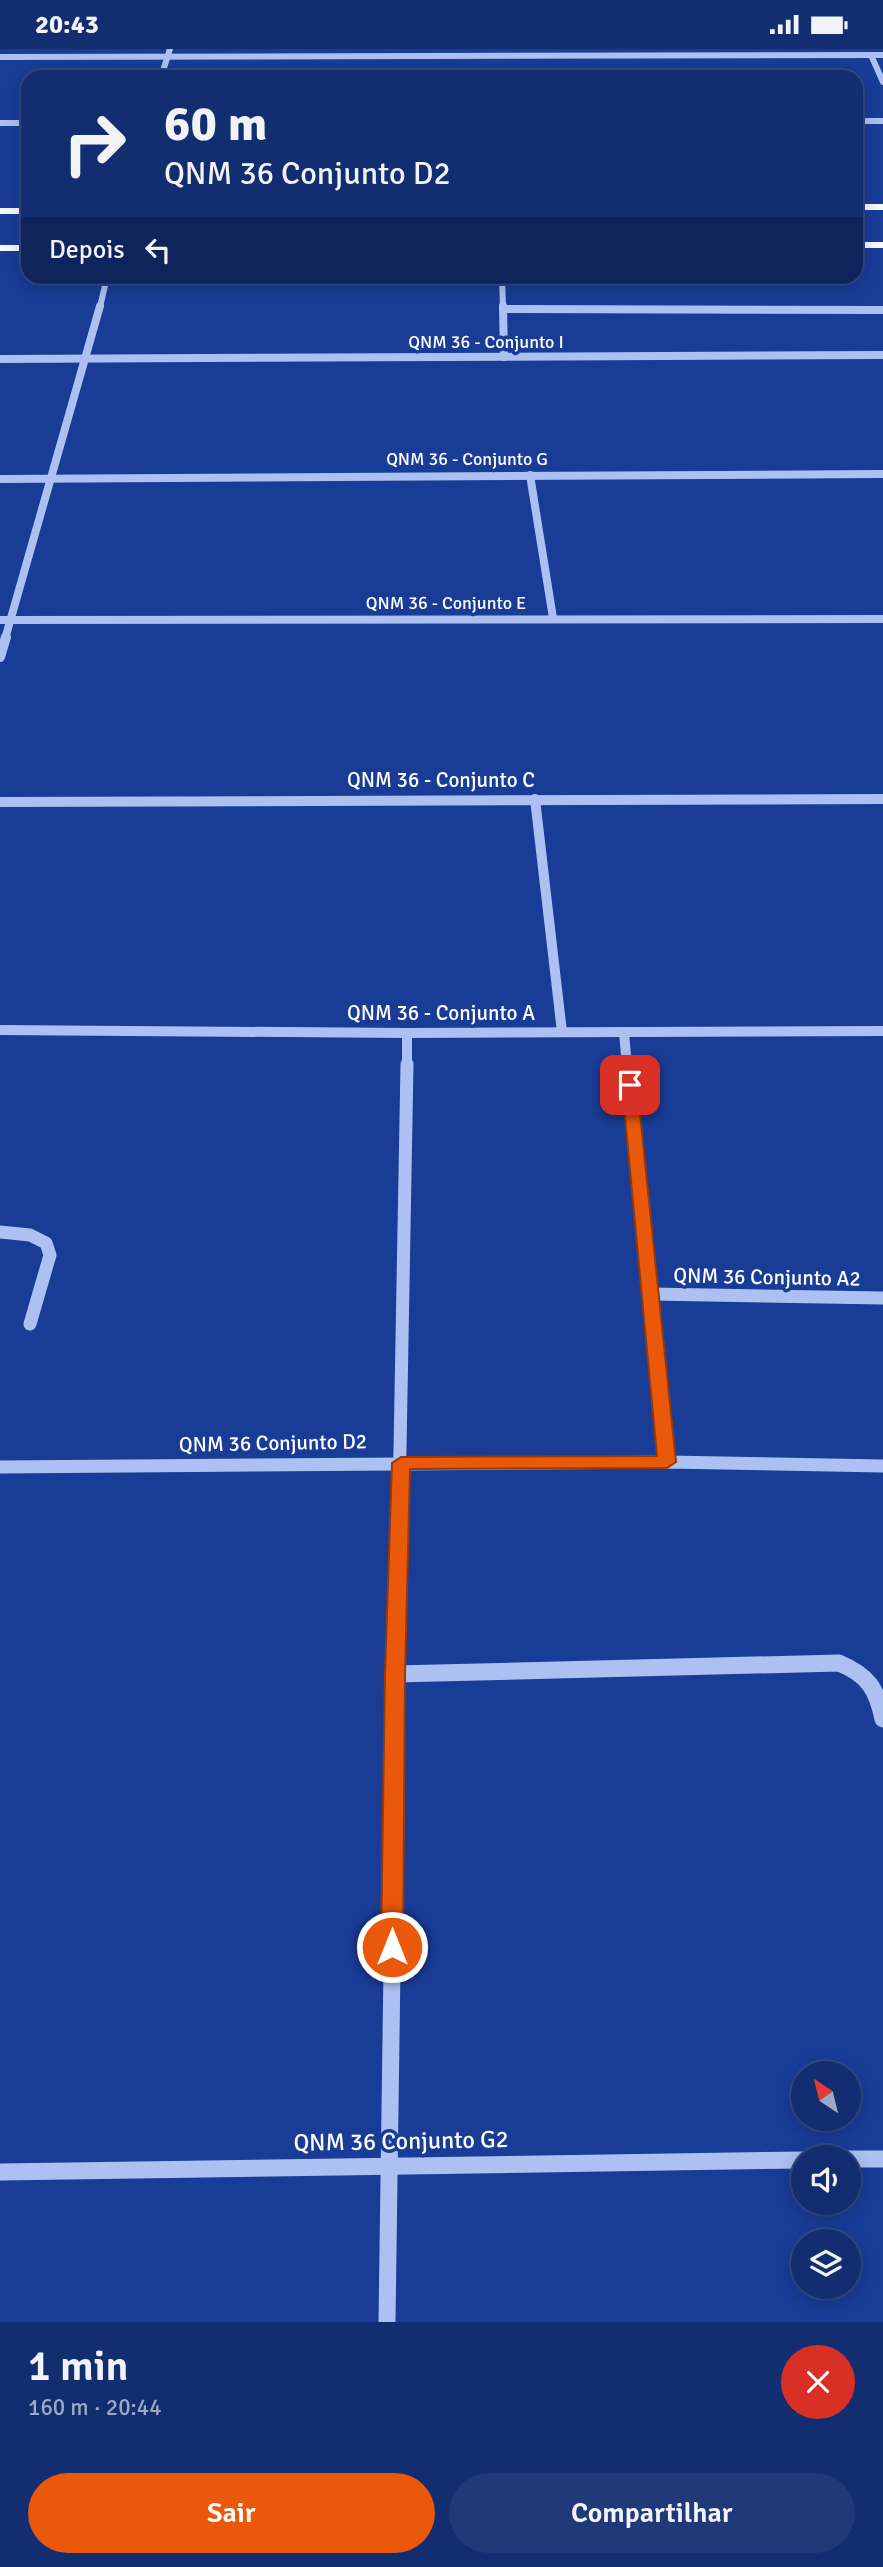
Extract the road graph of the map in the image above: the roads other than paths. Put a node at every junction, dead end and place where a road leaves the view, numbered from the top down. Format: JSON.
{"nodes":[{"id":1,"x":170,"y":49,"type":"edge"},
{"id":2,"x":492,"y":53,"type":"edge"},
{"id":3,"x":871,"y":55,"type":"junction"},
{"id":4,"x":883,"y":55,"type":"edge"},
{"id":5,"x":168,"y":56,"type":"junction"},
{"id":6,"x":0,"y":57,"type":"edge"},
{"id":7,"x":163,"y":70,"type":"edge"},
{"id":8,"x":883,"y":82,"type":"edge"},
{"id":9,"x":863,"y":121,"type":"edge"},
{"id":10,"x":883,"y":121,"type":"edge"},
{"id":11,"x":0,"y":123,"type":"edge"},
{"id":12,"x":21,"y":123,"type":"edge"},
{"id":13,"x":863,"y":207,"type":"edge"},
{"id":14,"x":883,"y":207,"type":"edge"},
{"id":15,"x":0,"y":211,"type":"edge"},
{"id":16,"x":21,"y":211,"type":"edge"},
{"id":17,"x":863,"y":245,"type":"edge"},
{"id":18,"x":883,"y":245,"type":"edge"},
{"id":19,"x":0,"y":248,"type":"edge"},
{"id":20,"x":21,"y":248,"type":"edge"},
{"id":21,"x":105,"y":284,"type":"edge"},
{"id":22,"x":502,"y":284,"type":"edge"},
{"id":23,"x":503,"y":309,"type":"junction"},
{"id":24,"x":883,"y":310,"type":"edge"},
{"id":25,"x":883,"y":355,"type":"edge"},
{"id":26,"x":504,"y":357,"type":"junction"},
{"id":27,"x":0,"y":359,"type":"edge"},
{"id":28,"x":89,"y":360,"type":"junction"},
{"id":29,"x":883,"y":474,"type":"edge"},
{"id":30,"x":530,"y":475,"type":"junction"},
{"id":31,"x":0,"y":479,"type":"edge"},
{"id":32,"x":50,"y":479,"type":"junction"},
{"id":33,"x":553,"y":618,"type":"junction"},
{"id":34,"x":883,"y":619,"type":"edge"},
{"id":35,"x":5,"y":620,"type":"edge"},
{"id":36,"x":0,"y":657,"type":"edge"},
{"id":37,"x":535,"y":799,"type":"junction"},
{"id":38,"x":883,"y":799,"type":"edge"},
{"id":39,"x":0,"y":802,"type":"edge"},
{"id":40,"x":0,"y":1030,"type":"edge"},
{"id":41,"x":883,"y":1031,"type":"edge"},
{"id":42,"x":562,"y":1032,"type":"junction"},
{"id":43,"x":624,"y":1033,"type":"junction"},
{"id":44,"x":407,"y":1034,"type":"junction"},
{"id":45,"x":0,"y":1232,"type":"edge"},
{"id":46,"x":651,"y":1294,"type":"junction"},
{"id":47,"x":883,"y":1298,"type":"edge"},
{"id":48,"x":30,"y":1324,"type":"dead end"},
{"id":49,"x":667,"y":1462,"type":"junction"},
{"id":50,"x":401,"y":1463,"type":"junction"},
{"id":51,"x":883,"y":1466,"type":"edge"},
{"id":52,"x":0,"y":1467,"type":"edge"},
{"id":53,"x":395,"y":1674,"type":"junction"},
{"id":54,"x":883,"y":1719,"type":"edge"},
{"id":55,"x":861,"y":2159,"type":"edge"},
{"id":56,"x":883,"y":2159,"type":"edge"},
{"id":57,"x":791,"y":2160,"type":"edge"},
{"id":58,"x":389,"y":2166,"type":"junction"},
{"id":59,"x":0,"y":2172,"type":"edge"},
{"id":60,"x":387,"y":2322,"type":"edge"}],
"edges":[{"from":1,"to":5,"type":"street"},
{"from":2,"to":3,"type":"street"},
{"from":2,"to":5,"type":"street"},
{"from":3,"to":4,"type":"street"},
{"from":3,"to":8,"type":"street"},
{"from":5,"to":6,"type":"street"},
{"from":5,"to":7,"type":"street"},
{"from":9,"to":10,"type":"street"},
{"from":11,"to":12,"type":"street"},
{"from":13,"to":14,"type":"main road"},
{"from":15,"to":16,"type":"main road"},
{"from":17,"to":18,"type":"main road"},
{"from":19,"to":20,"type":"main road"},
{"from":21,"to":28,"type":"street"},
{"from":22,"to":23,"type":"street"},
{"from":23,"to":24,"type":"street"},
{"from":23,"to":26,"type":"street"},
{"from":25,"to":26,"type":"street","name":"QNM 36 - Conjunto I"},
{"from":26,"to":28,"type":"street","name":"QNM 36 - Conjunto I"},
{"from":27,"to":28,"type":"street"},
{"from":28,"to":32,"type":"street"},
{"from":29,"to":30,"type":"street","name":"QNM 36 - Conjunto G"},
{"from":30,"to":32,"type":"street","name":"QNM 36 - Conjunto G"},
{"from":30,"to":33,"type":"street"},
{"from":31,"to":32,"type":"street","name":"QNM 36 - Conjunto G"},
{"from":32,"to":35,"type":"street"},
{"from":33,"to":34,"type":"street","name":"QNM 36 - Conjunto E"},
{"from":33,"to":35,"type":"street","name":"QNM 36 - Conjunto E"},
{"from":35,"to":36,"type":"street"},
{"from":37,"to":38,"type":"street","name":"QNM 36 - Conjunto C"},
{"from":37,"to":39,"type":"street","name":"QNM 36 - Conjunto C"},
{"from":37,"to":42,"type":"street"},
{"from":40,"to":44,"type":"street","name":"QNM 36 - Conjunto A"},
{"from":41,"to":43,"type":"street","name":"QNM 36 - Conjunto A"},
{"from":42,"to":43,"type":"street","name":"QNM 36 - Conjunto A"},
{"from":42,"to":44,"type":"street","name":"QNM 36 - Conjunto A"},
{"from":43,"to":46,"type":"street","name":"QNM 36 Conjunto A2"},
{"from":44,"to":50,"type":"street"},
{"from":45,"to":48,"type":"street"},
{"from":46,"to":47,"type":"street","name":"QNM 36 Conjunto A2"},
{"from":46,"to":49,"type":"street","name":"QNM 36 Conjunto A2"},
{"from":49,"to":50,"type":"street","name":"QNM 36 Conjunto D2"},
{"from":49,"to":51,"type":"street","name":"QNM 36 Conjunto D2"},
{"from":50,"to":52,"type":"street","name":"QNM 36 Conjunto D2"},
{"from":50,"to":53,"type":"street"},
{"from":53,"to":54,"type":"street"},
{"from":53,"to":58,"type":"street"},
{"from":55,"to":56,"type":"street"},
{"from":57,"to":58,"type":"street","name":"QNM 36 Conjunto G2"},
{"from":58,"to":59,"type":"street","name":"QNM 36 Conjunto G2"},
{"from":58,"to":60,"type":"street"}]}
